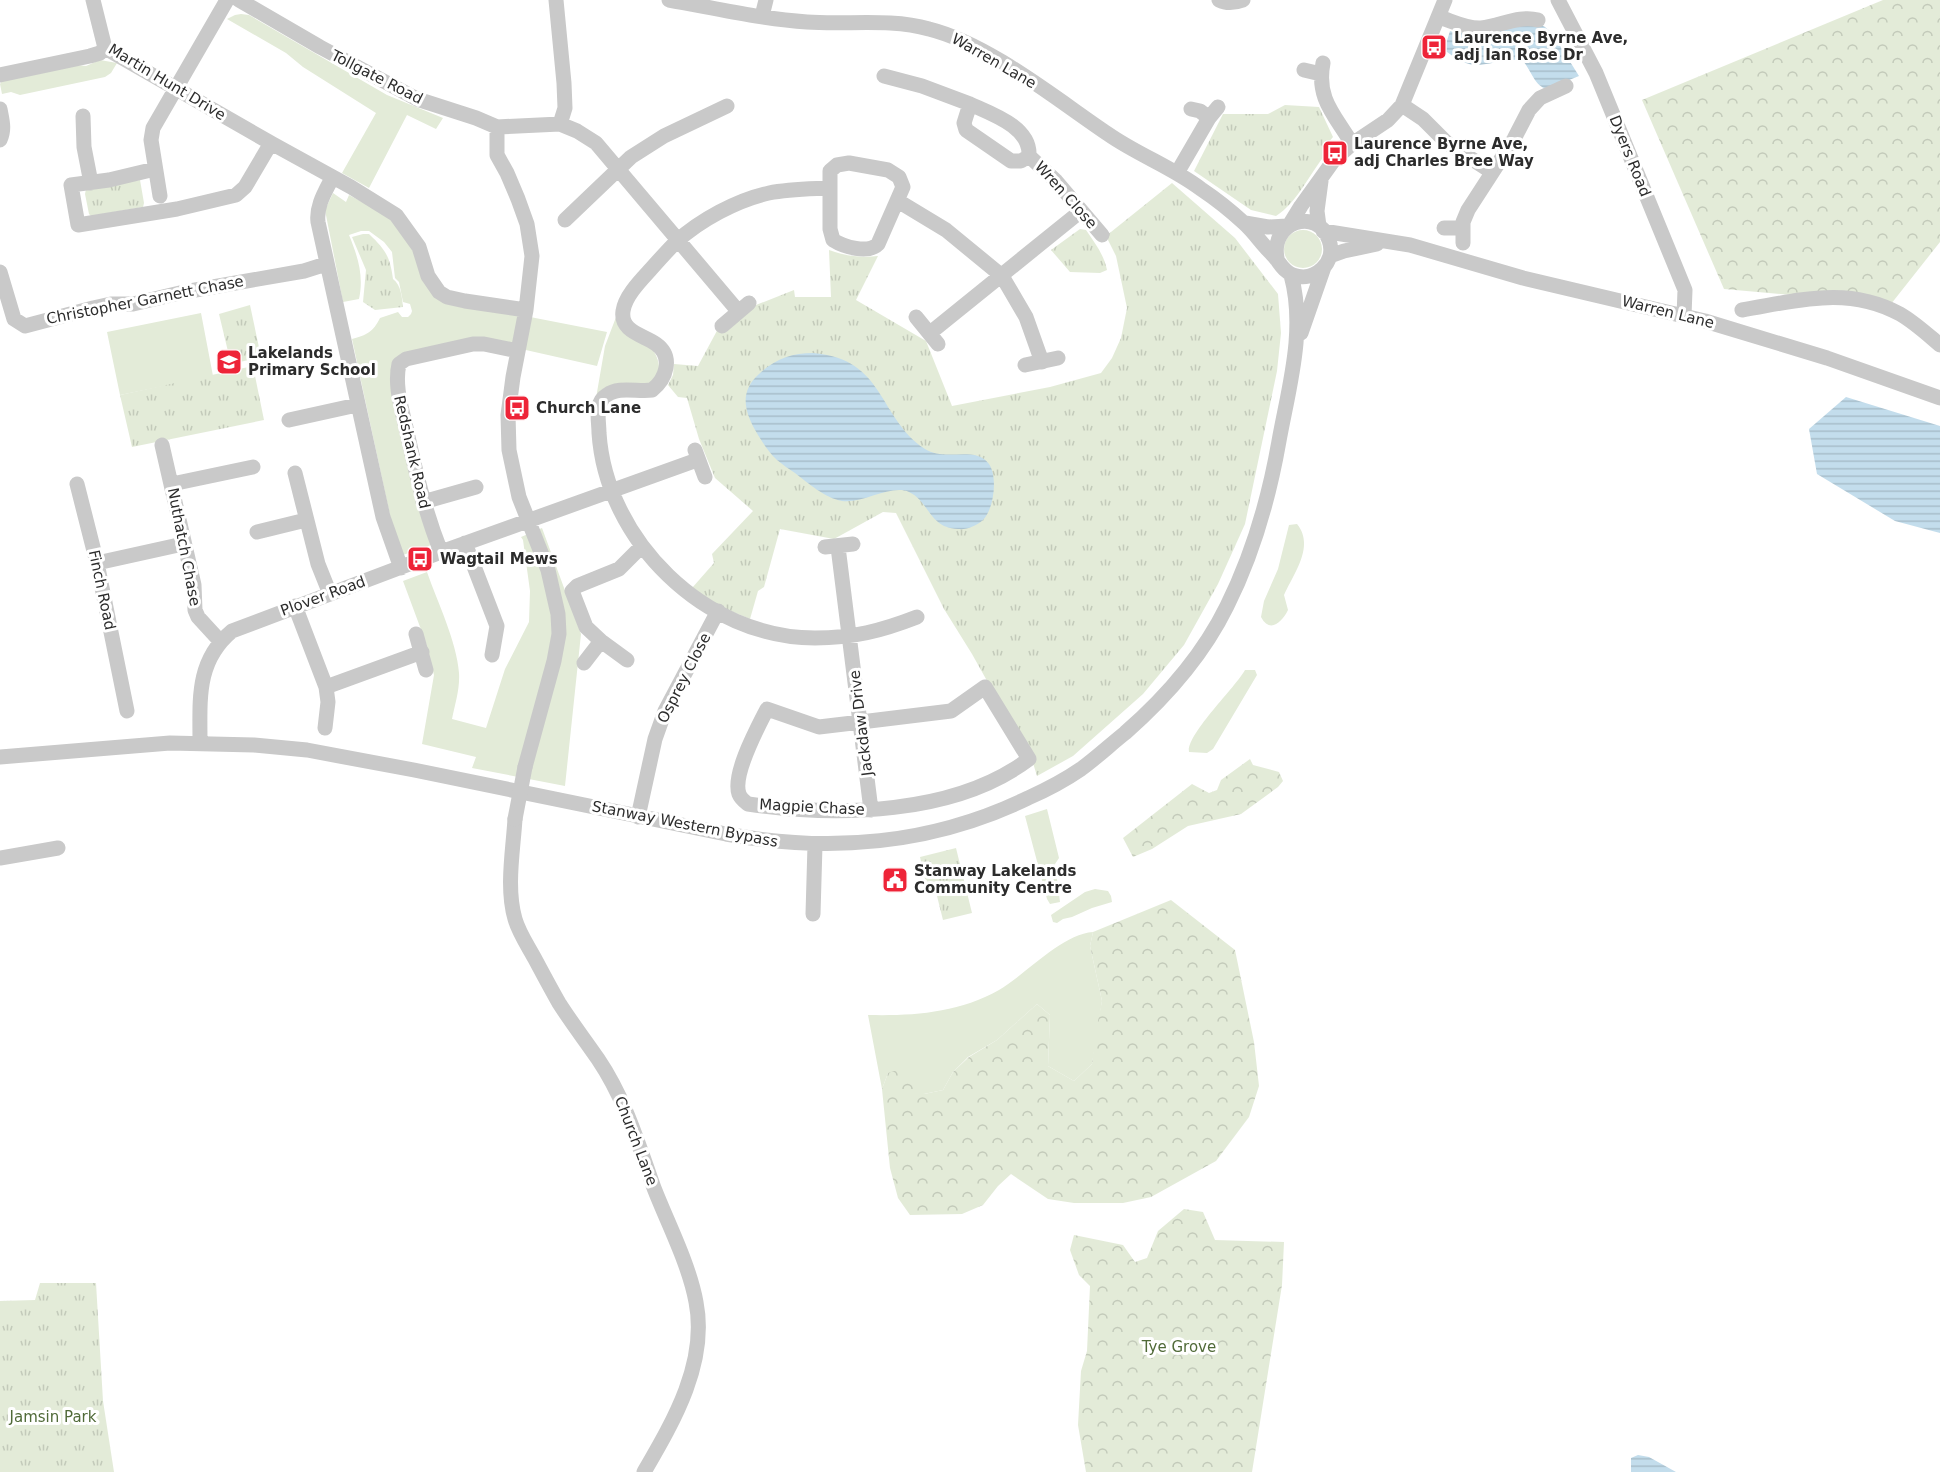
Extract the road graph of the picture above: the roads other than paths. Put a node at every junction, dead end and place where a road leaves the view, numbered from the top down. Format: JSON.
{"nodes":[{"id":1,"x":93,"y":0,"type":"edge"},
{"id":2,"x":226,"y":0,"type":"edge"},
{"id":3,"x":240,"y":0,"type":"edge"},
{"id":4,"x":556,"y":0,"type":"edge"},
{"id":5,"x":669,"y":0,"type":"edge"},
{"id":6,"x":766,"y":0,"type":"edge"},
{"id":7,"x":1219,"y":0,"type":"edge"},
{"id":8,"x":1243,"y":0,"type":"edge"},
{"id":9,"x":1445,"y":0,"type":"edge"},
{"id":10,"x":1558,"y":0,"type":"edge"},
{"id":11,"x":762,"y":16,"type":"junction"},
{"id":12,"x":1439,"y":17,"type":"junction"},
{"id":13,"x":1538,"y":20,"type":"dead end"},
{"id":14,"x":105,"y":48,"type":"junction"},
{"id":15,"x":1304,"y":70,"type":"dead end"},
{"id":16,"x":0,"y":75,"type":"edge"},
{"id":17,"x":884,"y":76,"type":"dead end"},
{"id":18,"x":1566,"y":86,"type":"dead end"},
{"id":19,"x":177,"y":88,"type":"junction"},
{"id":20,"x":970,"y":104,"type":"junction"},
{"id":21,"x":1402,"y":105,"type":"junction"},
{"id":22,"x":728,"y":106,"type":"dead end"},
{"id":23,"x":0,"y":109,"type":"edge"},
{"id":24,"x":1191,"y":109,"type":"dead end"},
{"id":25,"x":83,"y":116,"type":"dead end"},
{"id":26,"x":561,"y":124,"type":"junction"},
{"id":27,"x":496,"y":128,"type":"junction"},
{"id":28,"x":0,"y":140,"type":"edge"},
{"id":29,"x":1352,"y":144,"type":"junction"},
{"id":30,"x":267,"y":149,"type":"junction"},
{"id":31,"x":1029,"y":156,"type":"junction"},
{"id":32,"x":617,"y":168,"type":"junction"},
{"id":33,"x":155,"y":169,"type":"junction"},
{"id":34,"x":1492,"y":172,"type":"junction"},
{"id":35,"x":1177,"y":173,"type":"junction"},
{"id":36,"x":332,"y":178,"type":"junction"},
{"id":37,"x":1321,"y":181,"type":"junction"},
{"id":38,"x":91,"y":183,"type":"junction"},
{"id":39,"x":829,"y":188,"type":"junction"},
{"id":40,"x":160,"y":196,"type":"dead end"},
{"id":41,"x":898,"y":201,"type":"junction"},
{"id":42,"x":1081,"y":211,"type":"junction"},
{"id":43,"x":565,"y":220,"type":"dead end"},
{"id":44,"x":1245,"y":223,"type":"junction"},
{"id":45,"x":1289,"y":225,"type":"junction"},
{"id":46,"x":1444,"y":228,"type":"dead end"},
{"id":47,"x":1321,"y":229,"type":"junction"},
{"id":48,"x":1101,"y":235,"type":"dead end"},
{"id":49,"x":677,"y":241,"type":"junction"},
{"id":50,"x":1392,"y":242,"type":"junction"},
{"id":51,"x":1276,"y":258,"type":"junction"},
{"id":52,"x":1327,"y":262,"type":"junction"},
{"id":53,"x":326,"y":264,"type":"junction"},
{"id":54,"x":0,"y":272,"type":"edge"},
{"id":55,"x":1292,"y":274,"type":"junction"},
{"id":56,"x":1002,"y":276,"type":"junction"},
{"id":57,"x":526,"y":310,"type":"junction"},
{"id":58,"x":1742,"y":310,"type":"dead end"},
{"id":59,"x":1684,"y":316,"type":"junction"},
{"id":60,"x":915,"y":317,"type":"dead end"},
{"id":61,"x":722,"y":326,"type":"dead end"},
{"id":62,"x":1298,"y":341,"type":"junction"},
{"id":63,"x":1940,"y":345,"type":"edge"},
{"id":64,"x":518,"y":351,"type":"junction"},
{"id":65,"x":1058,"y":358,"type":"dead end"},
{"id":66,"x":1042,"y":362,"type":"junction"},
{"id":67,"x":1025,"y":366,"type":"dead end"},
{"id":68,"x":1940,"y":398,"type":"edge"},
{"id":69,"x":357,"y":405,"type":"junction"},
{"id":70,"x":289,"y":420,"type":"dead end"},
{"id":71,"x":162,"y":445,"type":"dead end"},
{"id":72,"x":253,"y":467,"type":"dead end"},
{"id":73,"x":295,"y":473,"type":"dead end"},
{"id":74,"x":705,"y":477,"type":"dead end"},
{"id":75,"x":77,"y":484,"type":"dead end"},
{"id":76,"x":172,"y":484,"type":"junction"},
{"id":77,"x":477,"y":488,"type":"dead end"},
{"id":78,"x":611,"y":491,"type":"junction"},
{"id":79,"x":423,"y":502,"type":"junction"},
{"id":80,"x":306,"y":520,"type":"junction"},
{"id":81,"x":528,"y":521,"type":"junction"},
{"id":82,"x":257,"y":532,"type":"dead end"},
{"id":83,"x":465,"y":543,"type":"junction"},
{"id":84,"x":183,"y":544,"type":"junction"},
{"id":85,"x":642,"y":546,"type":"junction"},
{"id":86,"x":839,"y":546,"type":"dead end"},
{"id":87,"x":441,"y":552,"type":"junction"},
{"id":88,"x":97,"y":563,"type":"junction"},
{"id":89,"x":401,"y":568,"type":"junction"},
{"id":90,"x":330,"y":594,"type":"junction"},
{"id":91,"x":295,"y":606,"type":"junction"},
{"id":92,"x":718,"y":611,"type":"junction"},
{"id":93,"x":917,"y":617,"type":"dead end"},
{"id":94,"x":416,"y":634,"type":"dead end"},
{"id":95,"x":850,"y":636,"type":"junction"},
{"id":96,"x":220,"y":641,"type":"junction"},
{"id":97,"x":601,"y":641,"type":"junction"},
{"id":98,"x":422,"y":652,"type":"junction"},
{"id":99,"x":492,"y":655,"type":"dead end"},
{"id":100,"x":627,"y":660,"type":"dead end"},
{"id":101,"x":584,"y":663,"type":"dead end"},
{"id":102,"x":426,"y":670,"type":"dead end"},
{"id":103,"x":326,"y":687,"type":"junction"},
{"id":104,"x":129,"y":701,"type":"dead end"},
{"id":105,"x":861,"y":722,"type":"junction"},
{"id":106,"x":325,"y":728,"type":"dead end"},
{"id":107,"x":200,"y":742,"type":"junction"},
{"id":108,"x":0,"y":757,"type":"edge"},
{"id":109,"x":871,"y":810,"type":"junction"},
{"id":110,"x":638,"y":817,"type":"junction"},
{"id":111,"x":815,"y":845,"type":"junction"},
{"id":112,"x":58,"y":848,"type":"dead end"},
{"id":113,"x":0,"y":858,"type":"edge"},
{"id":114,"x":813,"y":914,"type":"dead end"},
{"id":115,"x":644,"y":1472,"type":"edge"}],
"edges":[{"from":1,"to":14,"type":"street","name":"Martin Hunt Drive"},
{"from":2,"to":19,"type":"street"},
{"from":3,"to":27,"type":"street","name":"Tollgate Road"},
{"from":4,"to":26,"type":"street"},
{"from":5,"to":11,"type":"street","name":"Warren Lane"},
{"from":6,"to":11,"type":"street"},
{"from":7,"to":8,"type":"street"},
{"from":9,"to":12,"type":"street"},
{"from":10,"to":59,"type":"street","name":"Dyers Road"},
{"from":11,"to":35,"type":"street","name":"Warren Lane"},
{"from":12,"to":13,"type":"street"},
{"from":12,"to":21,"type":"street"},
{"from":14,"to":16,"type":"street"},
{"from":14,"to":19,"type":"street","name":"Martin Hunt Drive"},
{"from":15,"to":29,"type":"street"},
{"from":17,"to":20,"type":"street","name":"Wren Close"},
{"from":18,"to":34,"type":"street"},
{"from":19,"to":30,"type":"street","name":"Martin Hunt Drive"},
{"from":19,"to":33,"type":"street"},
{"from":20,"to":31,"type":"street","name":"Wren Close"},
{"from":20,"to":31,"type":"street","name":"Wren Close"},
{"from":21,"to":29,"type":"street"},
{"from":21,"to":34,"type":"street"},
{"from":22,"to":32,"type":"street"},
{"from":23,"to":28,"type":"street"},
{"from":24,"to":35,"type":"street"},
{"from":25,"to":38,"type":"street"},
{"from":26,"to":27,"type":"street","name":"Tollgate Road"},
{"from":26,"to":32,"type":"street"},
{"from":27,"to":57,"type":"street"},
{"from":29,"to":37,"type":"street"},
{"from":30,"to":36,"type":"street","name":"Martin Hunt Drive"},
{"from":30,"to":38,"type":"street"},
{"from":31,"to":42,"type":"street","name":"Wren Close"},
{"from":32,"to":43,"type":"street"},
{"from":32,"to":49,"type":"street"},
{"from":33,"to":38,"type":"street"},
{"from":33,"to":40,"type":"street"},
{"from":34,"to":46,"type":"street"},
{"from":35,"to":44,"type":"street","name":"Warren Lane"},
{"from":36,"to":53,"type":"street"},
{"from":36,"to":57,"type":"street","name":"Martin Hunt Drive"},
{"from":37,"to":45,"type":"street"},
{"from":37,"to":47,"type":"street"},
{"from":39,"to":41,"type":"street"},
{"from":39,"to":41,"type":"street"},
{"from":39,"to":49,"type":"street"},
{"from":41,"to":56,"type":"street"},
{"from":42,"to":48,"type":"street","name":"Wren Close"},
{"from":42,"to":56,"type":"street"},
{"from":44,"to":45,"type":"street","name":"Warren Lane"},
{"from":44,"to":51,"type":"street","name":"Warren Lane"},
{"from":45,"to":47,"type":"street","name":"Warren Lane"},
{"from":45,"to":51,"type":"street"},
{"from":47,"to":50,"type":"street","name":"Warren Lane"},
{"from":47,"to":52,"type":"street"},
{"from":49,"to":61,"type":"street"},
{"from":49,"to":78,"type":"street"},
{"from":50,"to":52,"type":"street","name":"Warren Lane"},
{"from":50,"to":59,"type":"street","name":"Warren Lane"},
{"from":51,"to":55,"type":"street","name":"Warren Lane"},
{"from":52,"to":55,"type":"street","name":"Warren Lane"},
{"from":52,"to":62,"type":"street","name":"Stanway Western Bypass"},
{"from":53,"to":54,"type":"street","name":"Christopher Garnett Chase"},
{"from":53,"to":69,"type":"street"},
{"from":55,"to":62,"type":"street","name":"Stanway Western Bypass"},
{"from":56,"to":60,"type":"street"},
{"from":56,"to":66,"type":"street"},
{"from":57,"to":64,"type":"street"},
{"from":58,"to":63,"type":"street"},
{"from":59,"to":68,"type":"street","name":"Warren Lane"},
{"from":62,"to":111,"type":"street","name":"Stanway Western Bypass"},
{"from":64,"to":79,"type":"street","name":"Redshank Road"},
{"from":64,"to":81,"type":"street"},
{"from":65,"to":66,"type":"street"},
{"from":66,"to":67,"type":"street"},
{"from":69,"to":70,"type":"street"},
{"from":69,"to":89,"type":"street"},
{"from":71,"to":76,"type":"street","name":"Nuthatch Chase"},
{"from":72,"to":76,"type":"street"},
{"from":73,"to":80,"type":"street"},
{"from":74,"to":78,"type":"street","name":"Plover Road"},
{"from":75,"to":88,"type":"street","name":"Finch Road"},
{"from":76,"to":84,"type":"street","name":"Nuthatch Chase"},
{"from":77,"to":79,"type":"street"},
{"from":78,"to":81,"type":"street","name":"Plover Road"},
{"from":78,"to":85,"type":"street"},
{"from":79,"to":87,"type":"street","name":"Redshank Road"},
{"from":80,"to":82,"type":"street"},
{"from":80,"to":90,"type":"street"},
{"from":81,"to":83,"type":"street","name":"Plover Road"},
{"from":81,"to":115,"type":"street","name":"Church Lane","bridge":true},
{"from":83,"to":87,"type":"street","name":"Plover Road"},
{"from":83,"to":99,"type":"street"},
{"from":84,"to":88,"type":"street"},
{"from":84,"to":96,"type":"street","name":"Nuthatch Chase"},
{"from":85,"to":92,"type":"street"},
{"from":85,"to":97,"type":"street"},
{"from":86,"to":95,"type":"street","name":"Jackdaw Drive"},
{"from":87,"to":89,"type":"street","name":"Plover Road"},
{"from":88,"to":104,"type":"street","name":"Finch Road"},
{"from":89,"to":90,"type":"street","name":"Plover Road"},
{"from":90,"to":91,"type":"street","name":"Plover Road"},
{"from":91,"to":96,"type":"street","name":"Plover Road"},
{"from":91,"to":103,"type":"street"},
{"from":92,"to":95,"type":"street"},
{"from":92,"to":110,"type":"street","name":"Osprey Close"},
{"from":93,"to":95,"type":"street"},
{"from":94,"to":98,"type":"street"},
{"from":95,"to":105,"type":"street","name":"Jackdaw Drive"},
{"from":96,"to":107,"type":"street","name":"Plover Road"},
{"from":97,"to":100,"type":"street"},
{"from":97,"to":101,"type":"street"},
{"from":98,"to":102,"type":"street"},
{"from":98,"to":103,"type":"street"},
{"from":103,"to":106,"type":"street"},
{"from":105,"to":109,"type":"street","name":"Jackdaw Drive"},
{"from":105,"to":109,"type":"street","name":"Magpie Chase"},
{"from":105,"to":109,"type":"street","name":"Magpie Chase"},
{"from":107,"to":108,"type":"street","name":"Stanway Western Bypass"},
{"from":107,"to":110,"type":"street","name":"Stanway Western Bypass"},
{"from":110,"to":111,"type":"street","name":"Stanway Western Bypass"},
{"from":111,"to":114,"type":"street"},
{"from":112,"to":113,"type":"street"}]}
